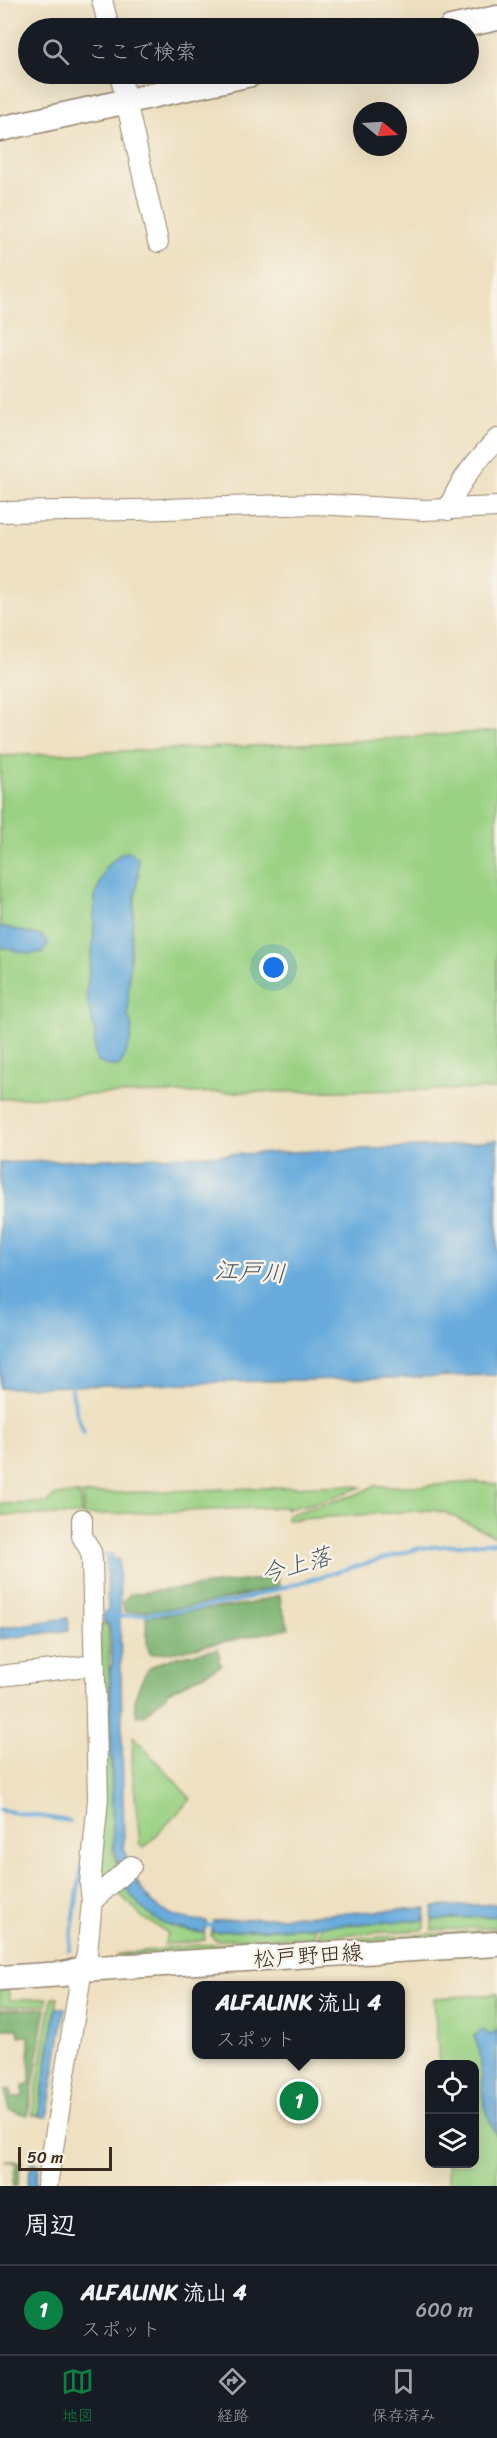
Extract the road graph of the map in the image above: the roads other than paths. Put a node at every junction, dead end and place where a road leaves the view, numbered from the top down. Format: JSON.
{"nodes":[{"id":1,"x":102,"y":0,"type":"edge"},
{"id":2,"x":106,"y":18,"type":"edge"},
{"id":3,"x":497,"y":18,"type":"edge"},
{"id":4,"x":479,"y":22,"type":"edge"},
{"id":5,"x":123,"y":84,"type":"edge"},
{"id":6,"x":205,"y":84,"type":"edge"},
{"id":7,"x":127,"y":101,"type":"junction"},
{"id":8,"x":0,"y":129,"type":"edge"},
{"id":9,"x":158,"y":242,"type":"dead end"},
{"id":10,"x":497,"y":439,"type":"edge"},
{"id":11,"x":497,"y":507,"type":"edge"},
{"id":12,"x":448,"y":510,"type":"junction"},
{"id":13,"x":0,"y":512,"type":"edge"},
{"id":14,"x":82,"y":1519,"type":"dead end"},
{"id":15,"x":88,"y":1666,"type":"junction"},
{"id":16,"x":0,"y":1676,"type":"edge"},
{"id":17,"x":126,"y":1871,"type":"dead end"},
{"id":18,"x":92,"y":1902,"type":"junction"},
{"id":19,"x":497,"y":1944,"type":"edge"},
{"id":20,"x":0,"y":1967,"type":"edge"},
{"id":21,"x":82,"y":1969,"type":"junction"},
{"id":22,"x":0,"y":1978,"type":"edge"},
{"id":23,"x":47,"y":2186,"type":"edge"}],
"edges":[{"from":1,"to":2,"type":"street"},
{"from":3,"to":4,"type":"main road"},
{"from":5,"to":7,"type":"street"},
{"from":6,"to":7,"type":"main road"},
{"from":7,"to":8,"type":"main road"},
{"from":7,"to":9,"type":"street"},
{"from":10,"to":12,"type":"street"},
{"from":11,"to":12,"type":"street"},
{"from":12,"to":13,"type":"street"},
{"from":14,"to":15,"type":"street"},
{"from":15,"to":16,"type":"street"},
{"from":15,"to":18,"type":"street"},
{"from":17,"to":18,"type":"street"},
{"from":18,"to":21,"type":"street"},
{"from":19,"to":21,"type":"main road","name":"松戸野田線"},
{"from":20,"to":21,"type":"main road","name":"松戸野田線"},
{"from":21,"to":22,"type":"main road","name":"松戸野田線"},
{"from":21,"to":23,"type":"street"}]}
